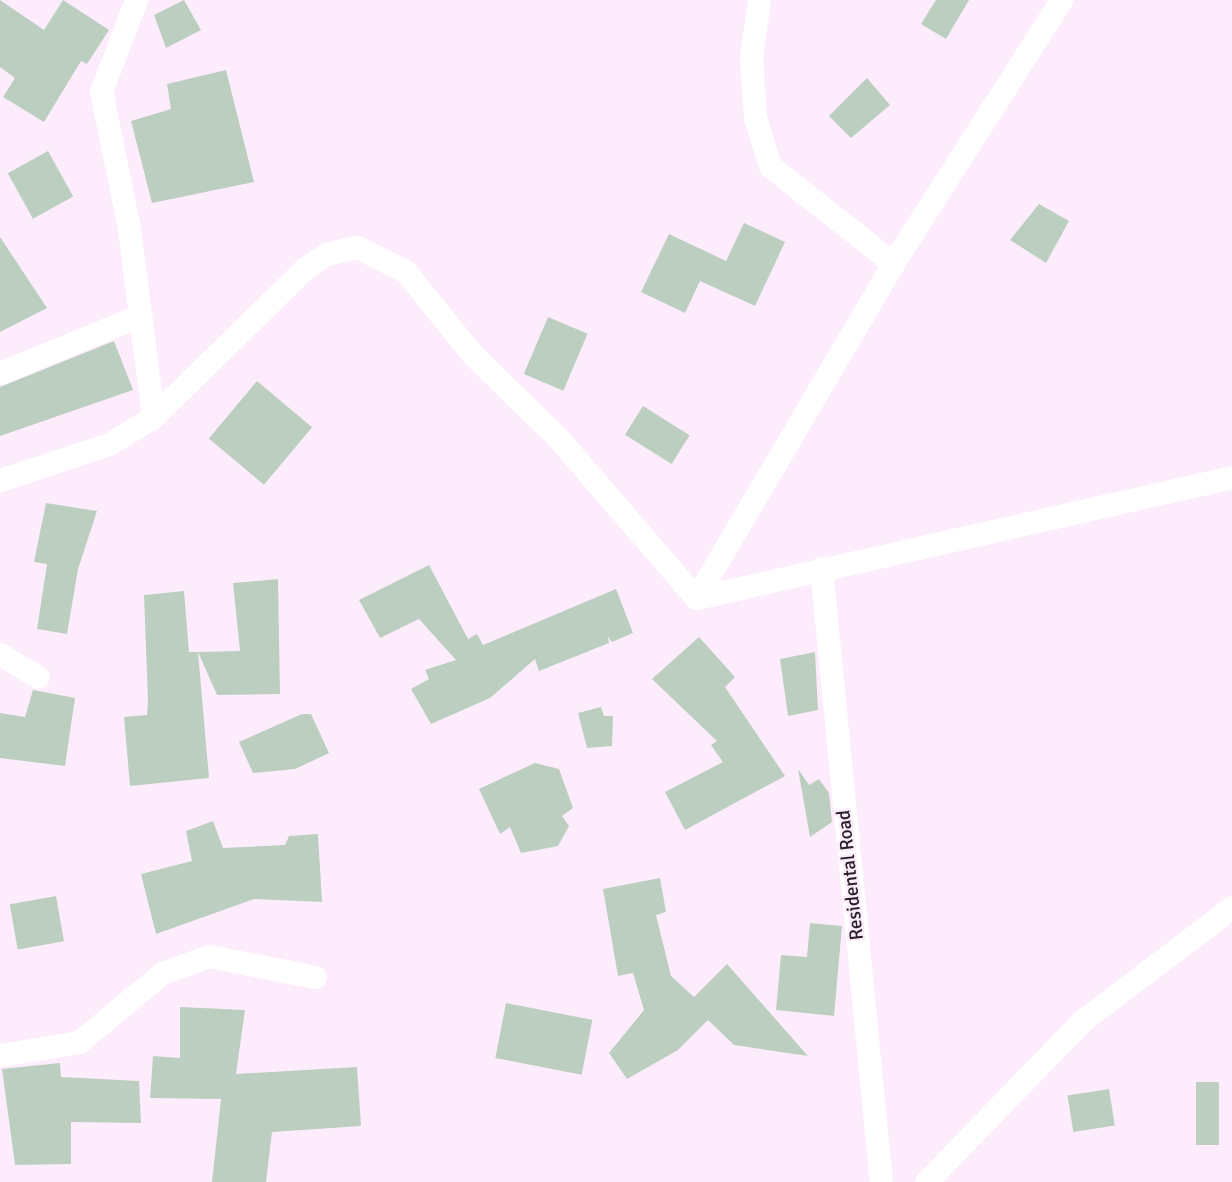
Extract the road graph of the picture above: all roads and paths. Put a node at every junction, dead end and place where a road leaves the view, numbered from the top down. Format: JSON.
{"nodes":[{"id":1,"x":136,"y":0,"type":"edge"},
{"id":2,"x":759,"y":0,"type":"edge"},
{"id":3,"x":1061,"y":0,"type":"edge"},
{"id":4,"x":893,"y":263,"type":"junction"},
{"id":5,"x":141,"y":315,"type":"junction"},
{"id":6,"x":0,"y":373,"type":"edge"},
{"id":7,"x":153,"y":417,"type":"junction"},
{"id":8,"x":1232,"y":477,"type":"edge"},
{"id":9,"x":0,"y":480,"type":"edge"},
{"id":10,"x":821,"y":568,"type":"junction"},
{"id":11,"x":696,"y":598,"type":"junction"},
{"id":12,"x":0,"y":654,"type":"edge"},
{"id":13,"x":38,"y":677,"type":"dead end"},
{"id":14,"x":1232,"y":907,"type":"edge"},
{"id":15,"x":315,"y":977,"type":"dead end"},
{"id":16,"x":0,"y":1055,"type":"edge"},
{"id":17,"x":881,"y":1182,"type":"edge"},
{"id":18,"x":926,"y":1182,"type":"edge"}],
"edges":[{"from":1,"to":5,"type":"street"},
{"from":2,"to":4,"type":"street"},
{"from":3,"to":4,"type":"street"},
{"from":4,"to":11,"type":"street"},
{"from":5,"to":6,"type":"street"},
{"from":5,"to":7,"type":"street"},
{"from":7,"to":9,"type":"street"},
{"from":7,"to":11,"type":"street"},
{"from":8,"to":10,"type":"street"},
{"from":10,"to":11,"type":"street"},
{"from":10,"to":17,"type":"street","name":"Residental Road"},
{"from":12,"to":13,"type":"street"},
{"from":14,"to":18,"type":"street"},
{"from":15,"to":16,"type":"street"}]}
